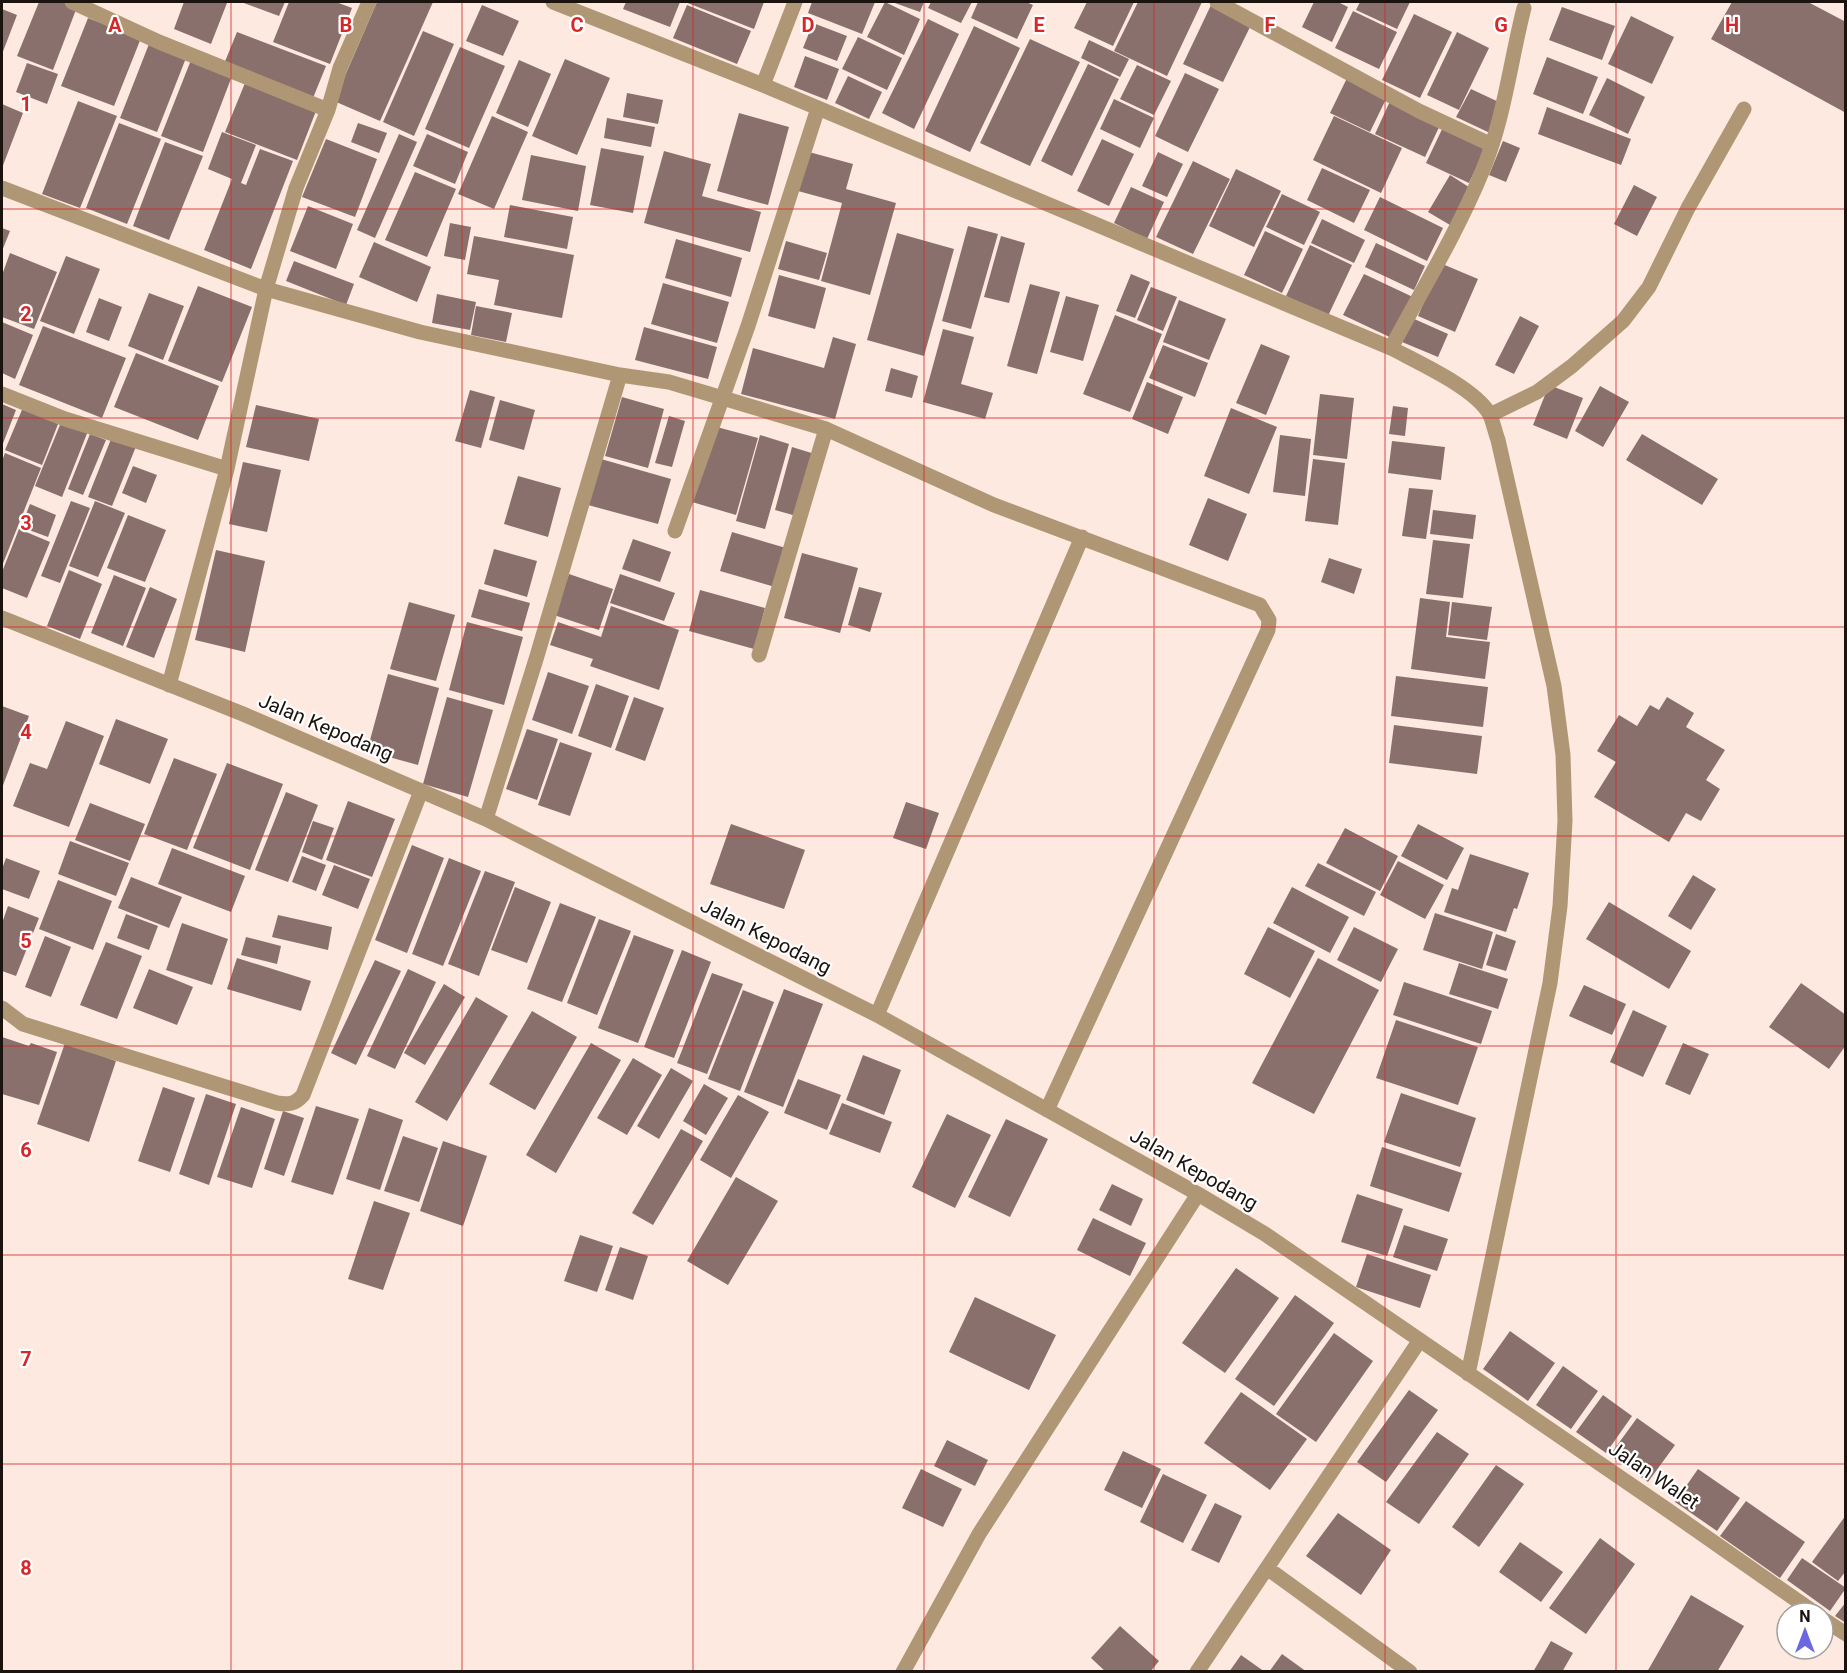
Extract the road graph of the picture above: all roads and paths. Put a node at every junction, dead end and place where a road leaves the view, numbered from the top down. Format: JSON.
{"nodes":[{"id":1,"x":72,"y":2,"type":"edge"},
{"id":2,"x":369,"y":2,"type":"edge"},
{"id":3,"x":553,"y":2,"type":"edge"},
{"id":4,"x":795,"y":2,"type":"edge"},
{"id":5,"x":1218,"y":2,"type":"edge"},
{"id":6,"x":1524,"y":8,"type":"dead end"},
{"id":7,"x":764,"y":85,"type":"junction"},
{"id":8,"x":818,"y":108,"type":"junction"},
{"id":9,"x":1744,"y":109,"type":"dead end"},
{"id":10,"x":327,"y":110,"type":"junction"},
{"id":11,"x":1492,"y":145,"type":"junction"},
{"id":12,"x":2,"y":188,"type":"edge"},
{"id":13,"x":266,"y":289,"type":"junction"},
{"id":14,"x":1391,"y":348,"type":"junction"},
{"id":15,"x":620,"y":375,"type":"junction"},
{"id":16,"x":2,"y":394,"type":"edge"},
{"id":17,"x":721,"y":398,"type":"junction"},
{"id":18,"x":1490,"y":414,"type":"junction"},
{"id":19,"x":826,"y":429,"type":"junction"},
{"id":20,"x":227,"y":470,"type":"junction"},
{"id":21,"x":675,"y":531,"type":"dead end"},
{"id":22,"x":1082,"y":537,"type":"junction"},
{"id":23,"x":2,"y":618,"type":"edge"},
{"id":24,"x":759,"y":655,"type":"dead end"},
{"id":25,"x":169,"y":685,"type":"junction"},
{"id":26,"x":421,"y":791,"type":"junction"},
{"id":27,"x":486,"y":819,"type":"junction"},
{"id":28,"x":2,"y":1008,"type":"edge"},
{"id":29,"x":877,"y":1015,"type":"junction"},
{"id":30,"x":1047,"y":1110,"type":"junction"},
{"id":31,"x":1198,"y":1194,"type":"junction"},
{"id":32,"x":1420,"y":1340,"type":"junction"},
{"id":33,"x":1468,"y":1374,"type":"junction"},
{"id":34,"x":1267,"y":1568,"type":"junction"},
{"id":35,"x":1798,"y":1601,"type":"edge"},
{"id":36,"x":903,"y":1671,"type":"edge"},
{"id":37,"x":1197,"y":1671,"type":"edge"},
{"id":38,"x":1410,"y":1671,"type":"edge"}],
"edges":[{"from":1,"to":10,"type":"street"},
{"from":2,"to":10,"type":"street"},
{"from":3,"to":7,"type":"street"},
{"from":4,"to":7,"type":"street"},
{"from":5,"to":11,"type":"street"},
{"from":6,"to":11,"type":"street"},
{"from":7,"to":8,"type":"street"},
{"from":8,"to":14,"type":"street"},
{"from":8,"to":17,"type":"street"},
{"from":9,"to":18,"type":"street"},
{"from":10,"to":13,"type":"street"},
{"from":11,"to":14,"type":"street"},
{"from":12,"to":13,"type":"street"},
{"from":13,"to":15,"type":"street"},
{"from":13,"to":20,"type":"street"},
{"from":14,"to":18,"type":"street"},
{"from":15,"to":17,"type":"street"},
{"from":15,"to":27,"type":"street"},
{"from":16,"to":20,"type":"street"},
{"from":17,"to":19,"type":"street"},
{"from":17,"to":21,"type":"street"},
{"from":18,"to":33,"type":"street"},
{"from":19,"to":22,"type":"street"},
{"from":19,"to":24,"type":"street"},
{"from":20,"to":25,"type":"street"},
{"from":22,"to":29,"type":"street"},
{"from":22,"to":30,"type":"street"},
{"from":23,"to":25,"type":"street","name":"Jalan Kepodang"},
{"from":25,"to":26,"type":"street","name":"Jalan Kepodang"},
{"from":26,"to":27,"type":"street","name":"Jalan Kepodang"},
{"from":26,"to":28,"type":"street"},
{"from":27,"to":29,"type":"street","name":"Jalan Kepodang"},
{"from":29,"to":30,"type":"street","name":"Jalan Kepodang"},
{"from":30,"to":31,"type":"street","name":"Jalan Kepodang"},
{"from":31,"to":32,"type":"street","name":"Jalan Kepodang"},
{"from":31,"to":36,"type":"street"},
{"from":32,"to":33,"type":"street","name":"Jalan Kepodang"},
{"from":32,"to":34,"type":"street"},
{"from":33,"to":35,"type":"street","name":"Jalan Walet"},
{"from":34,"to":37,"type":"street"},
{"from":34,"to":38,"type":"street"}]}
